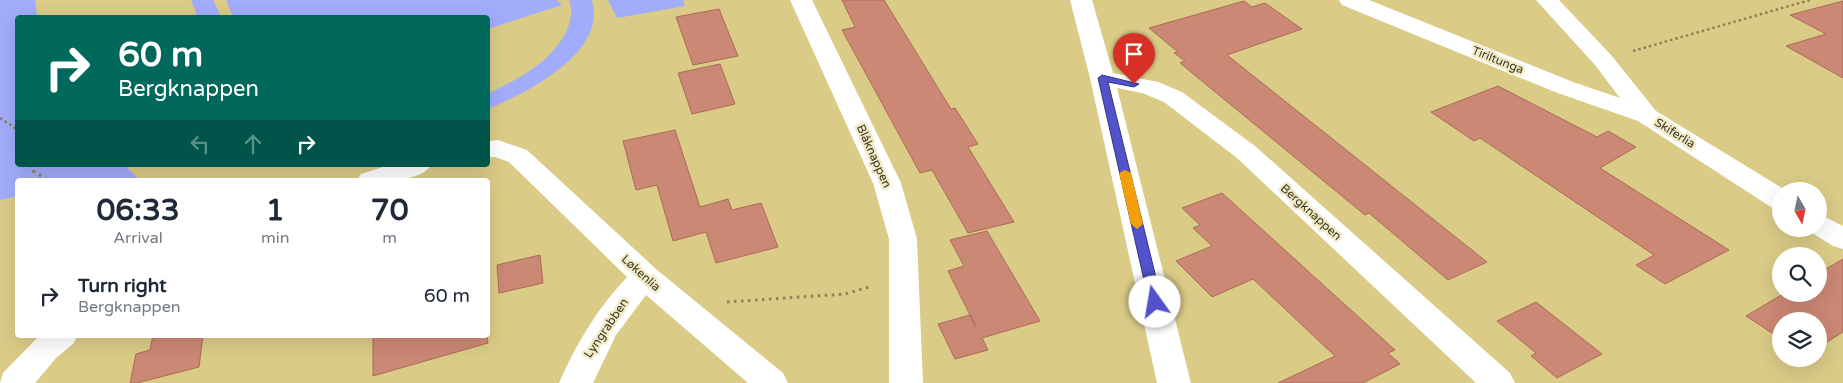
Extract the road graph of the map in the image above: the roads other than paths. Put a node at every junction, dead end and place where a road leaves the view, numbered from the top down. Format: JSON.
{"nodes":[{"id":1,"x":801,"y":0,"type":"edge"},
{"id":2,"x":1081,"y":0,"type":"edge"},
{"id":3,"x":1350,"y":0,"type":"edge"},
{"id":4,"x":1548,"y":0,"type":"edge"},
{"id":5,"x":1102,"y":78,"type":"junction"},
{"id":6,"x":1647,"y":116,"type":"junction"},
{"id":7,"x":490,"y":149,"type":"edge"},
{"id":8,"x":412,"y":167,"type":"edge"},
{"id":9,"x":377,"y":178,"type":"edge"},
{"id":10,"x":1772,"y":194,"type":"edge"},
{"id":11,"x":1828,"y":230,"type":"edge"},
{"id":12,"x":1843,"y":240,"type":"edge"},
{"id":13,"x":645,"y":278,"type":"junction"},
{"id":14,"x":58,"y":338,"type":"edge"},
{"id":15,"x":14,"y":383,"type":"edge"},
{"id":16,"x":576,"y":383,"type":"edge"},
{"id":17,"x":771,"y":383,"type":"edge"},
{"id":18,"x":906,"y":383,"type":"edge"},
{"id":19,"x":1174,"y":383,"type":"edge"},
{"id":20,"x":1498,"y":383,"type":"edge"}],
"edges":[{"from":1,"to":18,"type":"street","name":"Blåknappen"},
{"from":2,"to":5,"type":"street"},
{"from":3,"to":6,"type":"street","name":"Tiriltunga"},
{"from":4,"to":6,"type":"street","name":"Skiferlia"},
{"from":5,"to":19,"type":"street"},
{"from":5,"to":20,"type":"street","name":"Bergknappen"},
{"from":6,"to":10,"type":"street","name":"Skiferlia"},
{"from":7,"to":13,"type":"street","name":"Løkenlia"},
{"from":8,"to":9,"type":"street"},
{"from":11,"to":12,"type":"street"},
{"from":13,"to":16,"type":"street","name":"Lyngrabben"},
{"from":13,"to":17,"type":"street","name":"Løkenlia"},
{"from":14,"to":15,"type":"street"}]}
